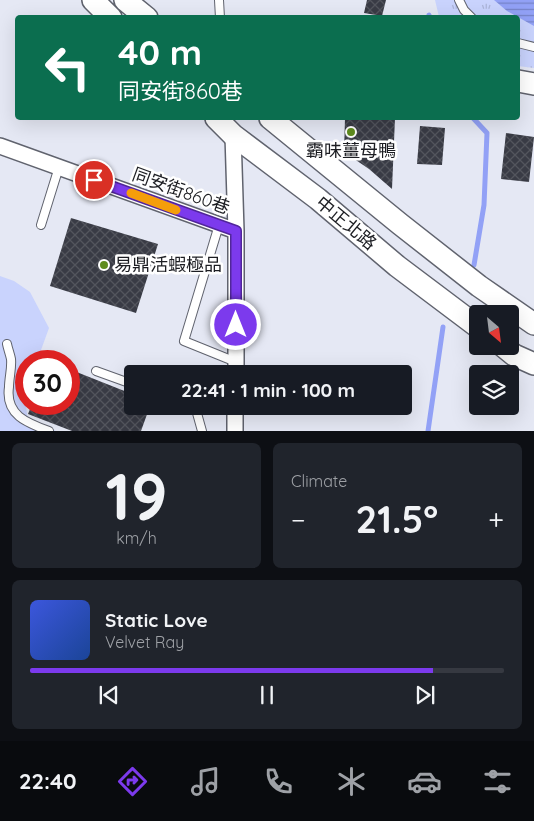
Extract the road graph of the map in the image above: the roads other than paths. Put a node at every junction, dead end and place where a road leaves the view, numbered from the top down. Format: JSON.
{"nodes":[{"id":1,"x":93,"y":0,"type":"edge"},
{"id":2,"x":125,"y":0,"type":"edge"},
{"id":3,"x":219,"y":0,"type":"edge"},
{"id":4,"x":459,"y":0,"type":"edge"},
{"id":5,"x":108,"y":15,"type":"edge"},
{"id":6,"x":142,"y":15,"type":"edge"},
{"id":7,"x":220,"y":15,"type":"edge"},
{"id":8,"x":469,"y":15,"type":"edge"},
{"id":9,"x":520,"y":44,"type":"edge"},
{"id":10,"x":534,"y":47,"type":"edge"},
{"id":11,"x":520,"y":82,"type":"edge"},
{"id":12,"x":534,"y":84,"type":"edge"},
{"id":13,"x":218,"y":120,"type":"edge"},
{"id":14,"x":272,"y":120,"type":"edge"},
{"id":15,"x":233,"y":134,"type":"junction"},
{"id":16,"x":0,"y":146,"type":"edge"},
{"id":17,"x":59,"y":167,"type":"junction"},
{"id":18,"x":41,"y":224,"type":"dead end"},
{"id":19,"x":219,"y":225,"type":"junction"},
{"id":20,"x":236,"y":231,"type":"junction"},
{"id":21,"x":469,"y":320,"type":"edge"},
{"id":22,"x":534,"y":324,"type":"edge"},
{"id":23,"x":7,"y":344,"type":"dead end"},
{"id":24,"x":514,"y":355,"type":"edge"},
{"id":25,"x":517,"y":355,"type":"edge"},
{"id":26,"x":534,"y":364,"type":"edge"},
{"id":27,"x":230,"y":365,"type":"edge"},
{"id":28,"x":236,"y":365,"type":"edge"},
{"id":29,"x":96,"y":371,"type":"dead end"},
{"id":30,"x":534,"y":372,"type":"edge"},
{"id":31,"x":124,"y":381,"type":"edge"},
{"id":32,"x":198,"y":415,"type":"edge"},
{"id":33,"x":236,"y":415,"type":"edge"},
{"id":34,"x":49,"y":431,"type":"edge"},
{"id":35,"x":202,"y":431,"type":"edge"},
{"id":36,"x":235,"y":431,"type":"edge"}],
"edges":[{"from":1,"to":5,"type":"street"},
{"from":2,"to":6,"type":"street"},
{"from":3,"to":7,"type":"lane"},
{"from":4,"to":8,"type":"lane"},
{"from":9,"to":10,"type":"lane"},
{"from":11,"to":12,"type":"street"},
{"from":13,"to":15,"type":"street","name":"中正北路"},
{"from":14,"to":22,"type":"street","name":"中正北路"},
{"from":15,"to":20,"type":"street"},
{"from":15,"to":21,"type":"street","name":"中正北路"},
{"from":16,"to":17,"type":"street","name":"同安街860巷"},
{"from":17,"to":18,"type":"lane"},
{"from":17,"to":19,"type":"street","name":"同安街860巷"},
{"from":19,"to":20,"type":"street","name":"同安街860巷"},
{"from":19,"to":27,"type":"lane"},
{"from":20,"to":28,"type":"street"},
{"from":23,"to":34,"type":"lane"},
{"from":24,"to":30,"type":"street"},
{"from":25,"to":26,"type":"street"},
{"from":29,"to":31,"type":"lane"},
{"from":32,"to":35,"type":"lane"},
{"from":33,"to":36,"type":"street"}]}
